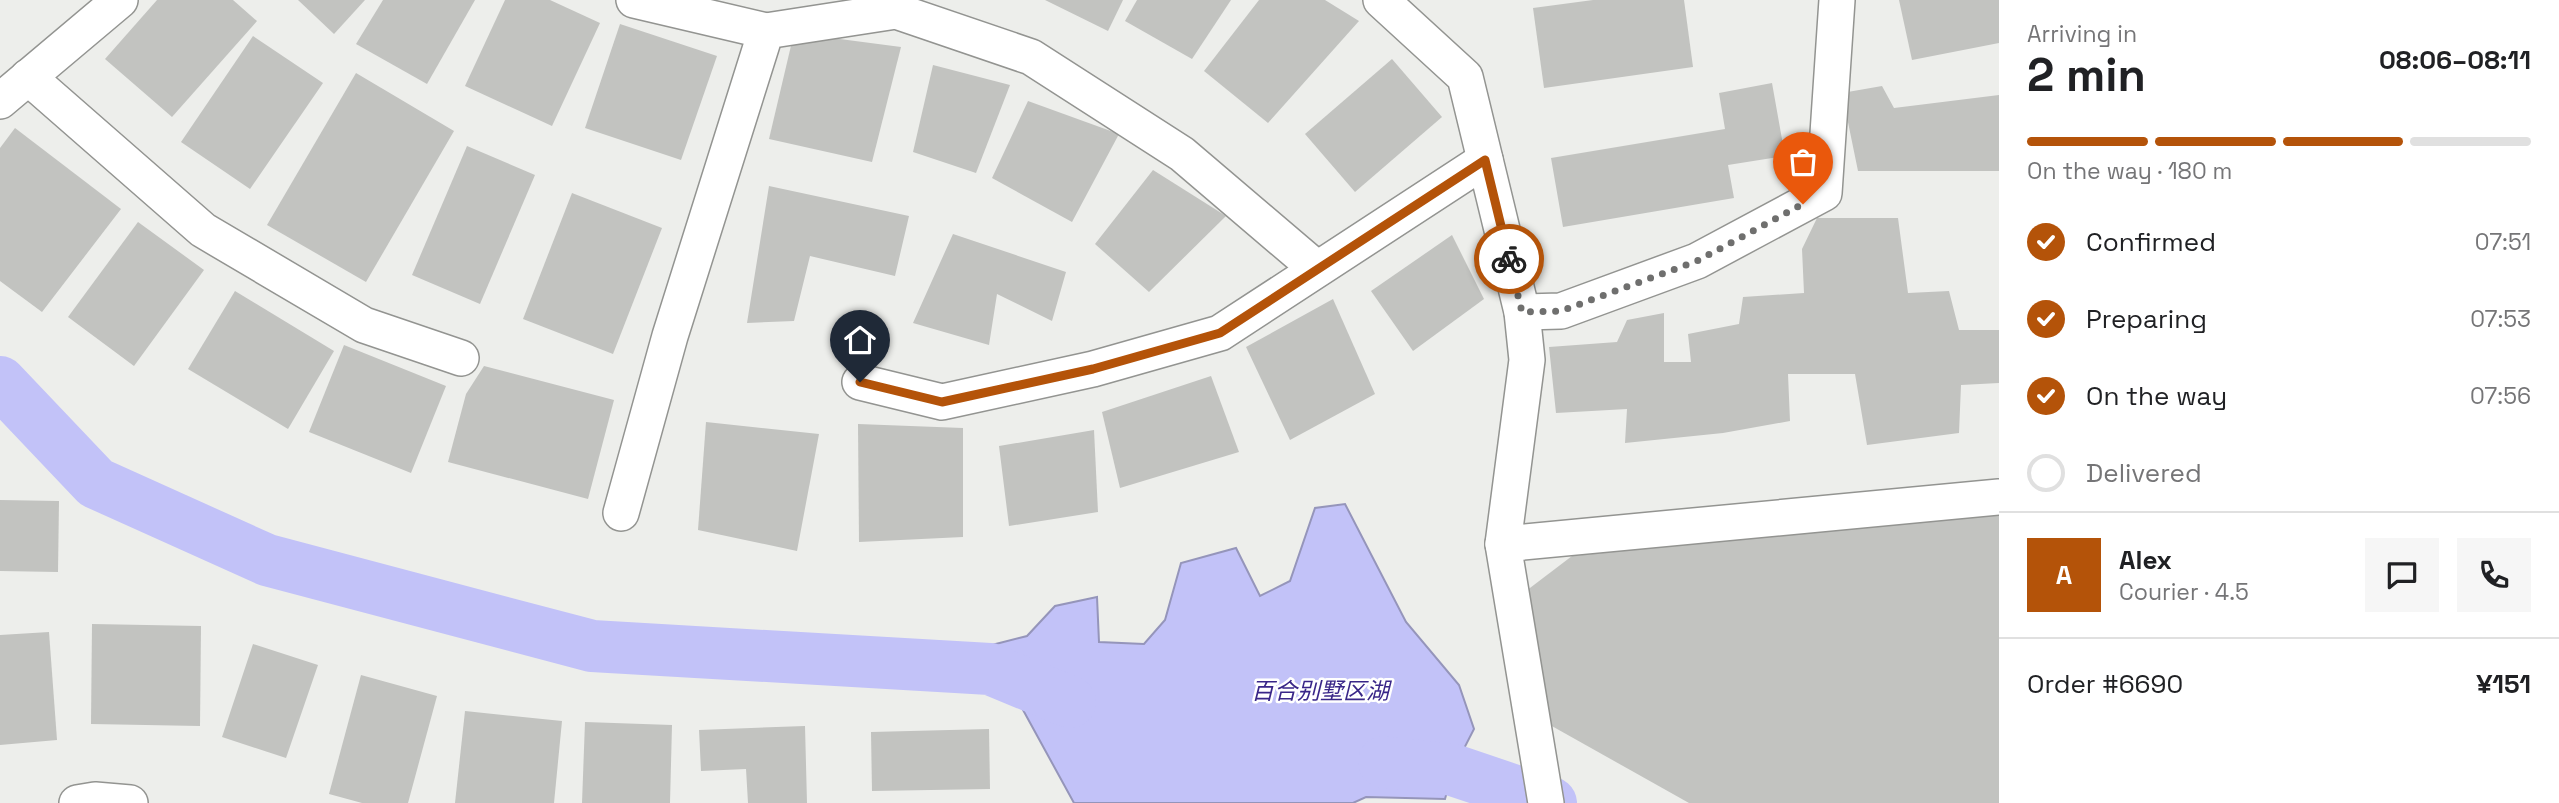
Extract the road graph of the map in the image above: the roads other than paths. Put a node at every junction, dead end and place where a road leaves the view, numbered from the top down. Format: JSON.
{"nodes":[{"id":1,"x":120,"y":0,"type":"edge"},
{"id":2,"x":634,"y":0,"type":"edge"},
{"id":3,"x":1381,"y":0,"type":"edge"},
{"id":4,"x":1837,"y":0,"type":"edge"},
{"id":5,"x":766,"y":31,"type":"junction"},
{"id":6,"x":29,"y":77,"type":"junction"},
{"id":7,"x":0,"y":101,"type":"edge"},
{"id":8,"x":1485,"y":160,"type":"junction"},
{"id":9,"x":1317,"y":270,"type":"junction"},
{"id":10,"x":1522,"y":312,"type":"junction"},
{"id":11,"x":461,"y":358,"type":"dead end"},
{"id":12,"x":860,"y":382,"type":"dead end"},
{"id":13,"x":1999,"y":497,"type":"edge"},
{"id":14,"x":621,"y":513,"type":"dead end"},
{"id":15,"x":1503,"y":544,"type":"junction"},
{"id":16,"x":77,"y":803,"type":"edge"},
{"id":17,"x":130,"y":803,"type":"edge"},
{"id":18,"x":1546,"y":803,"type":"edge"}],
"edges":[{"from":1,"to":6,"type":"street"},
{"from":2,"to":5,"type":"street"},
{"from":3,"to":8,"type":"street"},
{"from":4,"to":10,"type":"street"},
{"from":5,"to":9,"type":"street"},
{"from":5,"to":14,"type":"street"},
{"from":6,"to":7,"type":"street"},
{"from":6,"to":11,"type":"street"},
{"from":8,"to":9,"type":"street"},
{"from":8,"to":10,"type":"street"},
{"from":9,"to":12,"type":"street"},
{"from":10,"to":15,"type":"street"},
{"from":13,"to":15,"type":"street"},
{"from":15,"to":18,"type":"street"},
{"from":16,"to":17,"type":"street"}]}
